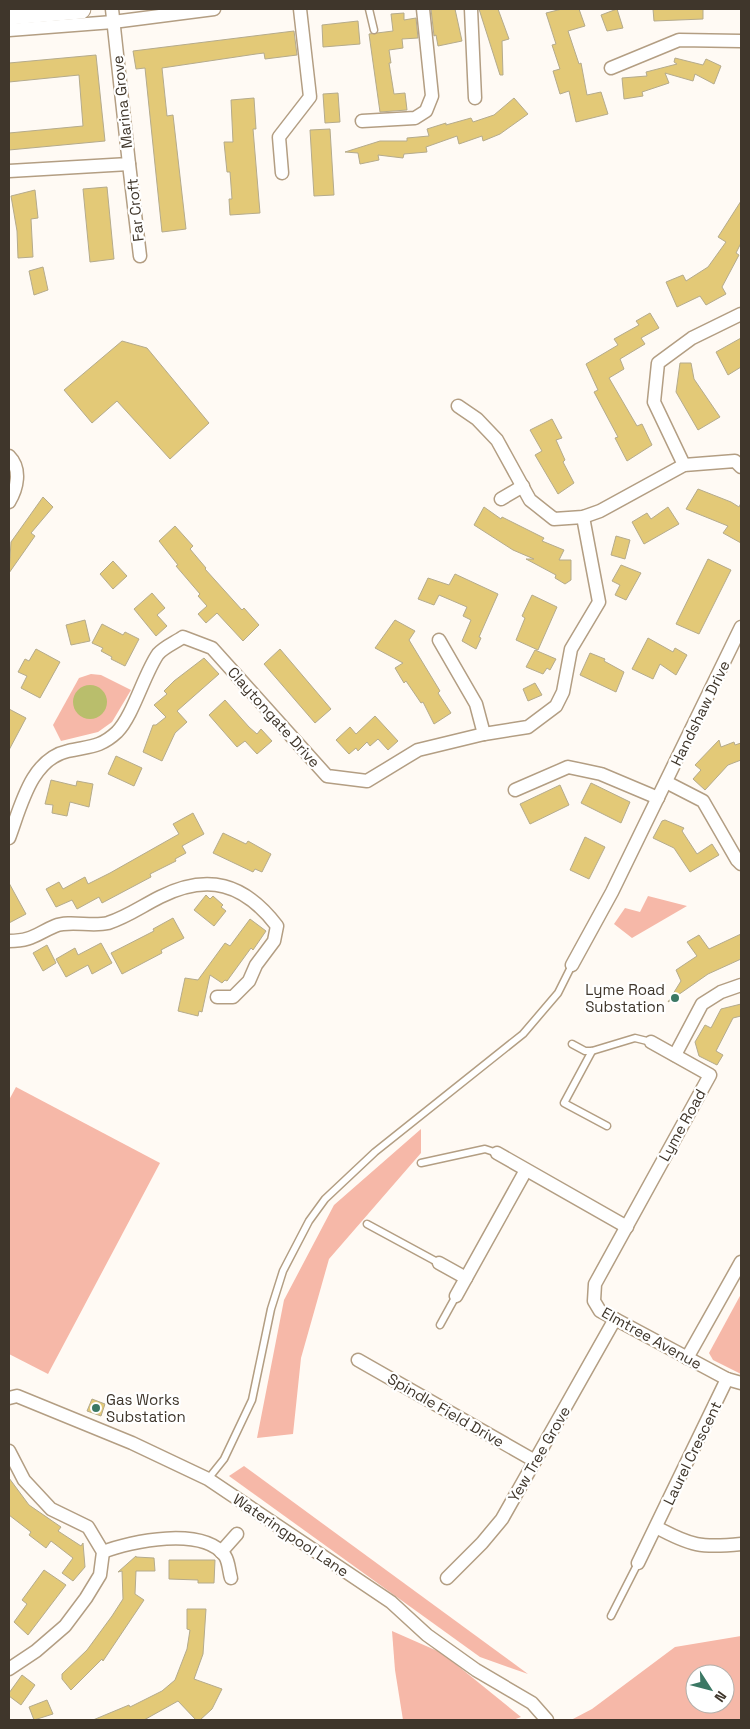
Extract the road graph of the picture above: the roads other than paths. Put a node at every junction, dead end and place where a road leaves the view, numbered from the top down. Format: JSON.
{"nodes":[{"id":1,"x":81,"y":9,"type":"edge"},
{"id":2,"x":214,"y":9,"type":"edge"},
{"id":3,"x":300,"y":9,"type":"edge"},
{"id":4,"x":369,"y":9,"type":"edge"},
{"id":5,"x":423,"y":9,"type":"edge"},
{"id":6,"x":471,"y":9,"type":"edge"},
{"id":7,"x":9,"y":15,"type":"edge"},
{"id":8,"x":113,"y":15,"type":"edge"},
{"id":9,"x":9,"y":30,"type":"edge"},
{"id":10,"x":374,"y":30,"type":"dead end"},
{"id":11,"x":741,"y":41,"type":"edge"},
{"id":12,"x":611,"y":68,"type":"dead end"},
{"id":13,"x":475,"y":98,"type":"dead end"},
{"id":14,"x":362,"y":121,"type":"dead end"},
{"id":15,"x":130,"y":164,"type":"junction"},
{"id":16,"x":9,"y":171,"type":"edge"},
{"id":17,"x":282,"y":173,"type":"dead end"},
{"id":18,"x":140,"y":256,"type":"dead end"},
{"id":19,"x":741,"y":314,"type":"edge"},
{"id":20,"x":458,"y":406,"type":"dead end"},
{"id":21,"x":9,"y":456,"type":"edge"},
{"id":22,"x":684,"y":465,"type":"junction"},
{"id":23,"x":741,"y":467,"type":"edge"},
{"id":24,"x":523,"y":486,"type":"junction"},
{"id":25,"x":12,"y":496,"type":"edge"},
{"id":26,"x":501,"y":499,"type":"dead end"},
{"id":27,"x":583,"y":517,"type":"junction"},
{"id":28,"x":741,"y":627,"type":"edge"},
{"id":29,"x":439,"y":640,"type":"dead end"},
{"id":30,"x":484,"y":734,"type":"junction"},
{"id":31,"x":666,"y":782,"type":"junction"},
{"id":32,"x":514,"y":790,"type":"dead end"},
{"id":33,"x":658,"y":798,"type":"junction"},
{"id":34,"x":9,"y":838,"type":"edge"},
{"id":35,"x":741,"y":864,"type":"edge"},
{"id":36,"x":9,"y":941,"type":"edge"},
{"id":37,"x":572,"y":965,"type":"joint"},
{"id":38,"x":741,"y":985,"type":"edge"},
{"id":39,"x":217,"y":997,"type":"dead end"},
{"id":40,"x":651,"y":1042,"type":"joint"},
{"id":41,"x":572,"y":1044,"type":"dead end"},
{"id":42,"x":592,"y":1051,"type":"junction"},
{"id":43,"x":676,"y":1055,"type":"junction"},
{"id":44,"x":607,"y":1126,"type":"dead end"},
{"id":45,"x":497,"y":1153,"type":"joint"},
{"id":46,"x":421,"y":1163,"type":"dead end"},
{"id":47,"x":526,"y":1170,"type":"junction"},
{"id":48,"x":367,"y":1224,"type":"dead end"},
{"id":49,"x":627,"y":1227,"type":"junction"},
{"id":50,"x":616,"y":1247,"type":"joint"},
{"id":51,"x":741,"y":1262,"type":"edge"},
{"id":52,"x":439,"y":1263,"type":"joint"},
{"id":53,"x":738,"y":1276,"type":"edge"},
{"id":54,"x":466,"y":1278,"type":"junction"},
{"id":55,"x":456,"y":1296,"type":"joint"},
{"id":56,"x":615,"y":1319,"type":"junction"},
{"id":57,"x":440,"y":1325,"type":"dead end"},
{"id":58,"x":687,"y":1358,"type":"junction"},
{"id":59,"x":358,"y":1360,"type":"dead end"},
{"id":60,"x":728,"y":1379,"type":"junction"},
{"id":61,"x":741,"y":1383,"type":"edge"},
{"id":62,"x":9,"y":1398,"type":"edge"},
{"id":63,"x":9,"y":1451,"type":"edge"},
{"id":64,"x":535,"y":1461,"type":"junction"},
{"id":65,"x":208,"y":1479,"type":"junction"},
{"id":66,"x":656,"y":1527,"type":"junction"},
{"id":67,"x":236,"y":1534,"type":"dead end"},
{"id":68,"x":741,"y":1544,"type":"edge"},
{"id":69,"x":103,"y":1552,"type":"junction"},
{"id":70,"x":221,"y":1552,"type":"junction"},
{"id":71,"x":638,"y":1563,"type":"joint"},
{"id":72,"x":231,"y":1578,"type":"dead end"},
{"id":73,"x":447,"y":1578,"type":"dead end"},
{"id":74,"x":611,"y":1616,"type":"dead end"},
{"id":75,"x":9,"y":1669,"type":"edge"},
{"id":76,"x":546,"y":1720,"type":"edge"}],
"edges":[{"from":1,"to":7,"type":"main road"},
{"from":2,"to":8,"type":"street"},
{"from":3,"to":17,"type":"street"},
{"from":4,"to":10,"type":"lane"},
{"from":5,"to":14,"type":"street"},
{"from":6,"to":13,"type":"street"},
{"from":8,"to":9,"type":"street"},
{"from":8,"to":15,"type":"street","name":"Marina Grove"},
{"from":11,"to":12,"type":"street"},
{"from":15,"to":16,"type":"street","name":"Marina Grove"},
{"from":15,"to":18,"type":"street","name":"Far Croft"},
{"from":19,"to":22,"type":"street"},
{"from":20,"to":24,"type":"street"},
{"from":21,"to":25,"type":"street"},
{"from":22,"to":23,"type":"street"},
{"from":22,"to":27,"type":"street"},
{"from":24,"to":26,"type":"street"},
{"from":24,"to":27,"type":"street"},
{"from":27,"to":30,"type":"street","name":"Claytongate Drive"},
{"from":28,"to":31,"type":"street","name":"Handshaw Drive"},
{"from":29,"to":30,"type":"street"},
{"from":30,"to":34,"type":"street","name":"Claytongate Drive"},
{"from":31,"to":33,"type":"street","name":"Handshaw Drive"},
{"from":31,"to":35,"type":"street"},
{"from":32,"to":33,"type":"street"},
{"from":33,"to":37,"type":"street","name":"Handshaw Drive"},
{"from":36,"to":39,"type":"street"},
{"from":37,"to":65,"type":"lane"},
{"from":38,"to":43,"type":"street"},
{"from":40,"to":42,"type":"lane"},
{"from":40,"to":43,"type":"street"},
{"from":41,"to":42,"type":"lane"},
{"from":42,"to":44,"type":"lane"},
{"from":43,"to":49,"type":"street","name":"Lyme Road"},
{"from":45,"to":46,"type":"lane"},
{"from":45,"to":47,"type":"street"},
{"from":47,"to":49,"type":"street"},
{"from":47,"to":54,"type":"street"},
{"from":48,"to":52,"type":"lane"},
{"from":49,"to":50,"type":"street","name":"Lyme Road"},
{"from":50,"to":56,"type":"street","name":"Elmtree Avenue"},
{"from":51,"to":53,"type":"street"},
{"from":52,"to":54,"type":"street"},
{"from":53,"to":58,"type":"street"},
{"from":54,"to":55,"type":"street"},
{"from":55,"to":57,"type":"lane"},
{"from":56,"to":58,"type":"street","name":"Elmtree Avenue"},
{"from":56,"to":64,"type":"street","name":"Yew Tree Grove"},
{"from":58,"to":60,"type":"street","name":"Elmtree Avenue"},
{"from":59,"to":64,"type":"street","name":"Spindle Field Drive"},
{"from":60,"to":61,"type":"street","name":"Elmtree Avenue"},
{"from":60,"to":66,"type":"street","name":"Laurel Crescent"},
{"from":62,"to":65,"type":"street","name":"Wateringpool Lane"},
{"from":63,"to":69,"type":"street"},
{"from":64,"to":73,"type":"street","name":"Yew Tree Grove"},
{"from":65,"to":76,"type":"street","name":"Wateringpool Lane"},
{"from":66,"to":68,"type":"street"},
{"from":66,"to":71,"type":"street","name":"Laurel Crescent"},
{"from":67,"to":70,"type":"street"},
{"from":69,"to":70,"type":"street"},
{"from":69,"to":75,"type":"street"},
{"from":70,"to":72,"type":"street"},
{"from":71,"to":74,"type":"lane"}]}
